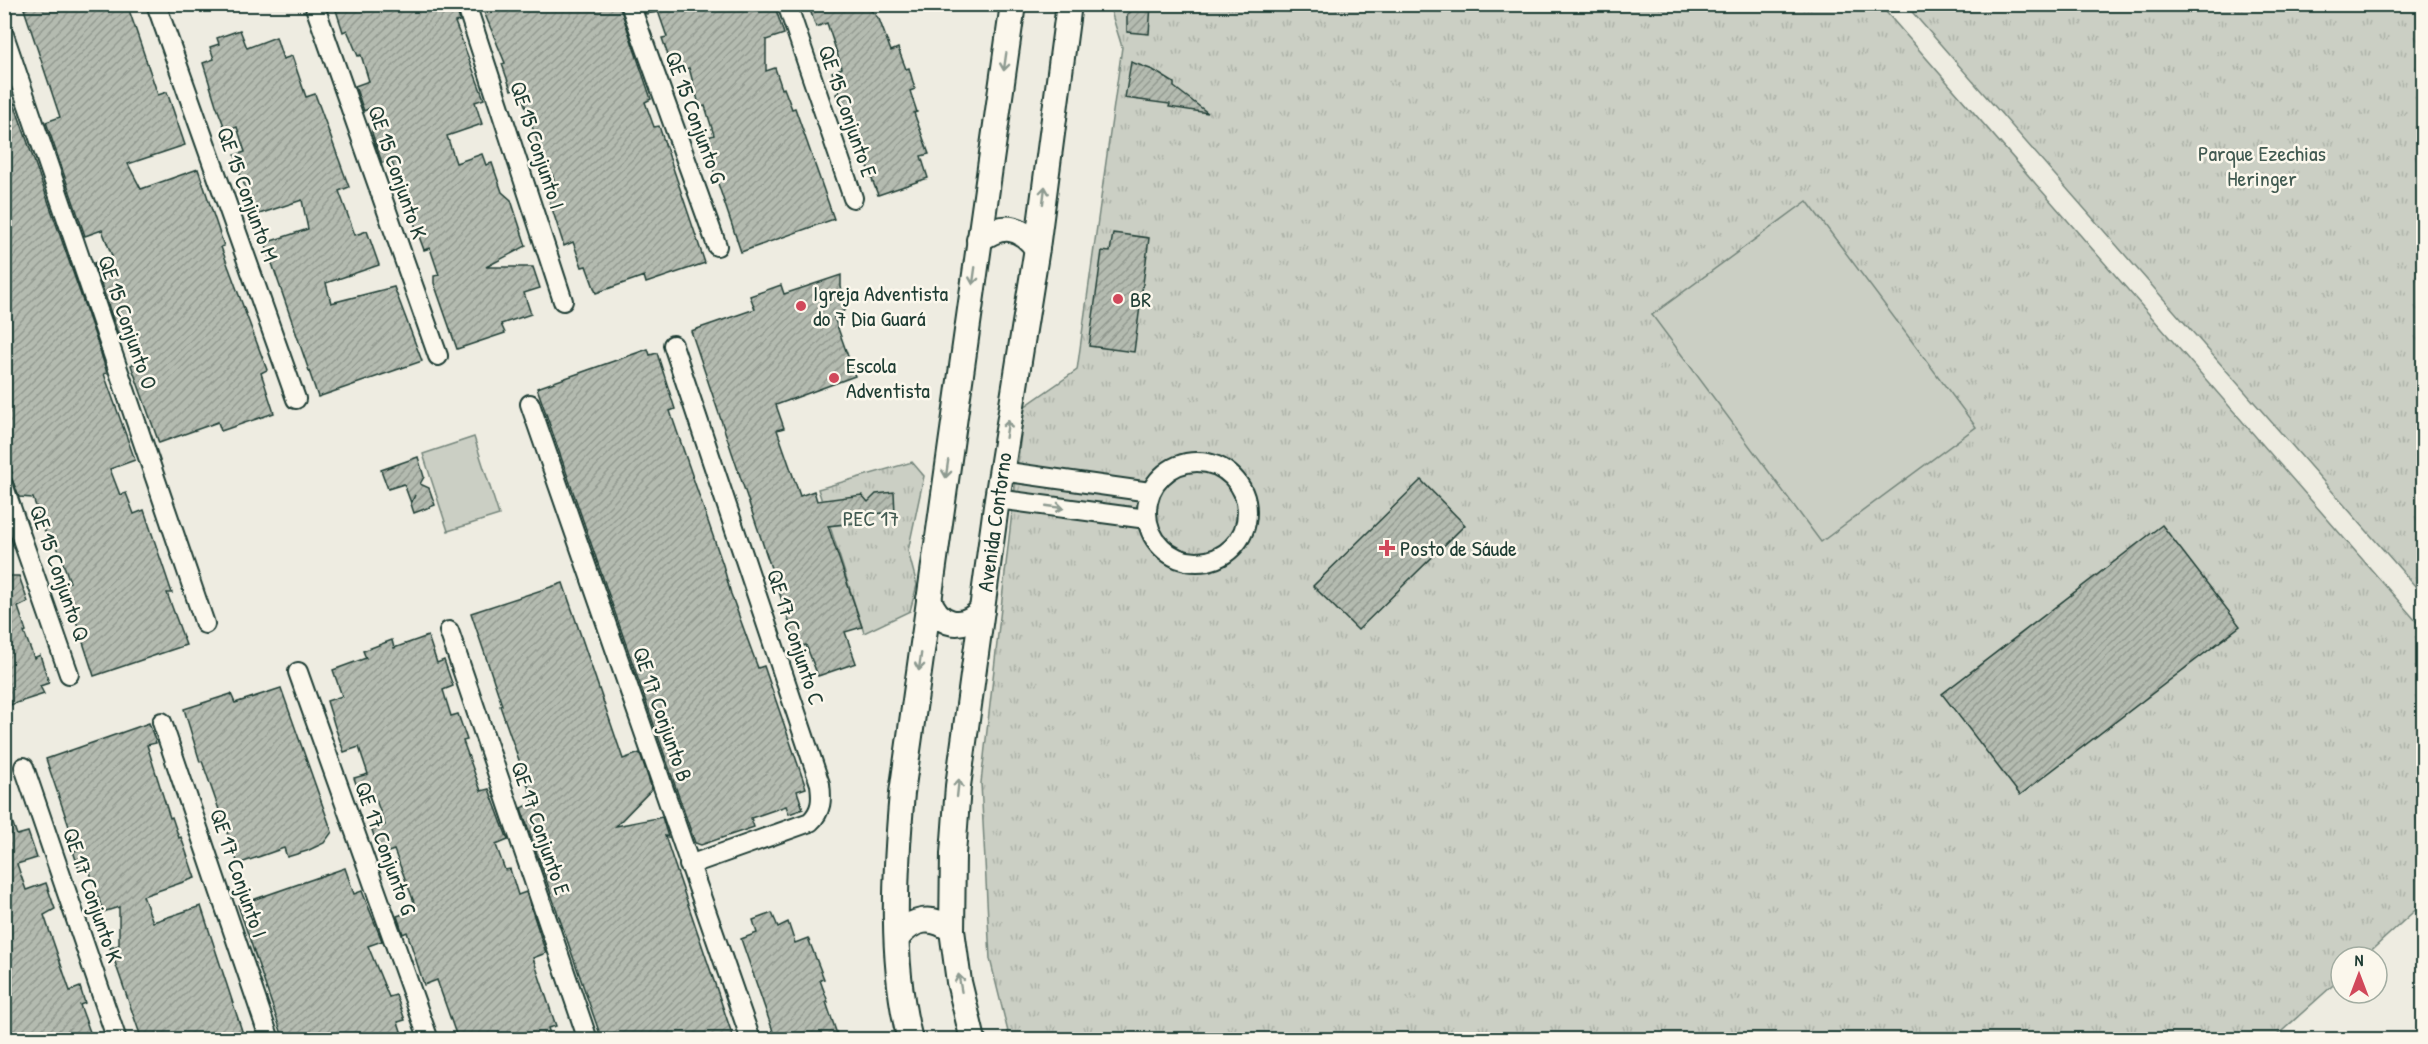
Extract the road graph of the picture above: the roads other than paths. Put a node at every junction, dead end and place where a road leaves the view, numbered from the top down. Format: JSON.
{"nodes":[{"id":1,"x":156,"y":4,"type":"edge"},
{"id":2,"x":314,"y":4,"type":"edge"},
{"id":3,"x":466,"y":4,"type":"edge"},
{"id":4,"x":630,"y":4,"type":"edge"},
{"id":5,"x":787,"y":4,"type":"edge"},
{"id":6,"x":1013,"y":4,"type":"edge"},
{"id":7,"x":1069,"y":4,"type":"edge"},
{"id":8,"x":4,"y":35,"type":"edge"},
{"id":9,"x":853,"y":198,"type":"dead end"},
{"id":10,"x":979,"y":240,"type":"junction"},
{"id":11,"x":717,"y":246,"type":"dead end"},
{"id":12,"x":1037,"y":248,"type":"junction"},
{"id":13,"x":563,"y":301,"type":"dead end"},
{"id":14,"x":673,"y":345,"type":"dead end"},
{"id":15,"x":438,"y":356,"type":"dead end"},
{"id":16,"x":296,"y":399,"type":"dead end"},
{"id":17,"x":530,"y":404,"type":"dead end"},
{"id":18,"x":1001,"y":471,"type":"junction"},
{"id":19,"x":4,"y":487,"type":"edge"},
{"id":20,"x":1150,"y":492,"type":"junction"},
{"id":21,"x":997,"y":499,"type":"junction"},
{"id":22,"x":1147,"y":519,"type":"junction"},
{"id":23,"x":929,"y":599,"type":"junction"},
{"id":24,"x":982,"y":610,"type":"junction"},
{"id":25,"x":205,"y":624,"type":"dead end"},
{"id":26,"x":449,"y":631,"type":"dead end"},
{"id":27,"x":298,"y":672,"type":"dead end"},
{"id":28,"x":69,"y":674,"type":"dead end"},
{"id":29,"x":162,"y":722,"type":"dead end"},
{"id":30,"x":24,"y":767,"type":"dead end"},
{"id":31,"x":689,"y":865,"type":"junction"},
{"id":32,"x":952,"y":930,"type":"junction"},
{"id":33,"x":898,"y":937,"type":"junction"},
{"id":34,"x":117,"y":1040,"type":"edge"},
{"id":35,"x":270,"y":1040,"type":"edge"},
{"id":36,"x":429,"y":1040,"type":"edge"},
{"id":37,"x":588,"y":1040,"type":"edge"},
{"id":38,"x":751,"y":1040,"type":"edge"},
{"id":39,"x":910,"y":1040,"type":"edge"},
{"id":40,"x":973,"y":1040,"type":"edge"}],
"edges":[{"from":1,"to":16,"type":"street","name":"QE 15 Conjunto M"},
{"from":2,"to":15,"type":"street","name":"QE 15 Conjunto K"},
{"from":3,"to":13,"type":"street","name":"QE 15 Conjunto I"},
{"from":4,"to":11,"type":"street","name":"QE 15 Conjunto G"},
{"from":5,"to":9,"type":"street","name":"QE 15 Conjunto E"},
{"from":6,"to":10,"type":"main road","one_way":true},
{"from":12,"to":7,"type":"main road","name":"Avenida Contorno","one_way":true},
{"from":8,"to":25,"type":"street","name":"QE 15 Conjunto O"},
{"from":10,"to":12,"type":"main road"},
{"from":10,"to":23,"type":"main road","one_way":true},
{"from":18,"to":12,"type":"main road","name":"Avenida Contorno","one_way":true},
{"from":14,"to":31,"type":"street","name":"QE 17 Conjunto C"},
{"from":17,"to":31,"type":"street","name":"QE 17 Conjunto B"},
{"from":18,"to":20,"type":"street"},
{"from":18,"to":21,"type":"main road","name":"Avenida Contorno"},
{"from":19,"to":28,"type":"street","name":"QE 15 Conjunto Q"},
{"from":20,"to":22,"type":"street"},
{"from":20,"to":22,"type":"street"},
{"from":21,"to":22,"type":"street","one_way":true},
{"from":21,"to":24,"type":"main road","name":"Avenida Contorno"},
{"from":23,"to":24,"type":"main road"},
{"from":23,"to":33,"type":"main road","one_way":true},
{"from":32,"to":24,"type":"main road","name":"Avenida Contorno","one_way":true},
{"from":26,"to":37,"type":"street","name":"QE 17 Conjunto E"},
{"from":27,"to":36,"type":"street","name":"QE 17 Conjunto G"},
{"from":29,"to":35,"type":"street","name":"QE 17 Conjunto I"},
{"from":30,"to":34,"type":"street","name":"QE 17 Conjunto K"},
{"from":31,"to":38,"type":"street","name":"QE 17 Conjunto B"},
{"from":32,"to":33,"type":"main road"},
{"from":40,"to":32,"type":"main road","name":"Avenida Contorno","one_way":true},
{"from":33,"to":39,"type":"main road"}]}
